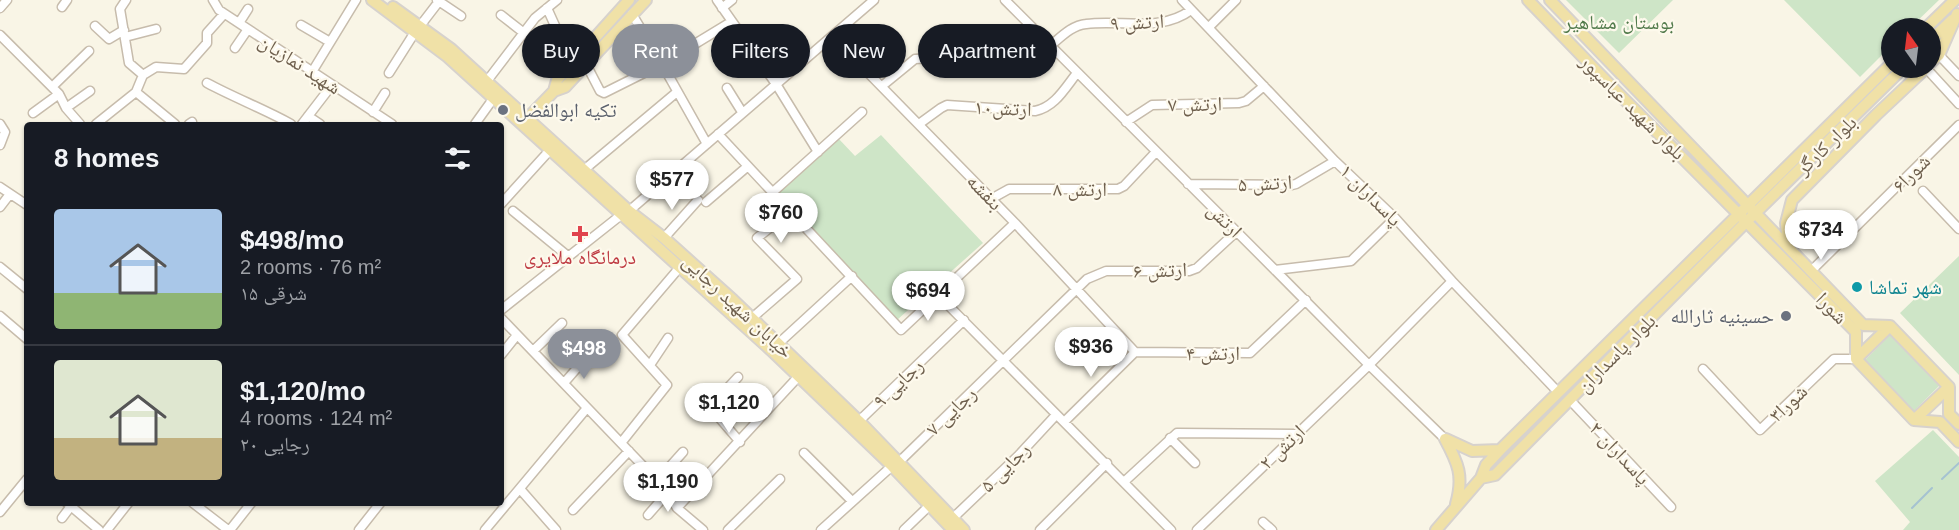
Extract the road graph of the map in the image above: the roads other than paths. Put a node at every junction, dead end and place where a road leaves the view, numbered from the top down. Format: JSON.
{"nodes":[{"id":1,"x":7,"y":0,"type":"edge"},
{"id":2,"x":126,"y":0,"type":"edge"},
{"id":3,"x":213,"y":0,"type":"edge"},
{"id":4,"x":356,"y":0,"type":"edge"},
{"id":5,"x":372,"y":0,"type":"edge"},
{"id":6,"x":383,"y":0,"type":"edge"},
{"id":7,"x":438,"y":0,"type":"edge"},
{"id":8,"x":557,"y":0,"type":"edge"},
{"id":9,"x":646,"y":0,"type":"edge"},
{"id":10,"x":732,"y":0,"type":"edge"},
{"id":11,"x":874,"y":0,"type":"edge"},
{"id":12,"x":1005,"y":0,"type":"edge"},
{"id":13,"x":1182,"y":0,"type":"edge"},
{"id":14,"x":1236,"y":0,"type":"edge"},
{"id":15,"x":1528,"y":0,"type":"edge"},
{"id":16,"x":1550,"y":0,"type":"edge"},
{"id":17,"x":1955,"y":0,"type":"edge"},
{"id":18,"x":626,"y":1,"type":"edge"},
{"id":19,"x":720,"y":4,"type":"edge"},
{"id":20,"x":0,"y":8,"type":"edge"},
{"id":21,"x":547,"y":8,"type":"junction"},
{"id":22,"x":248,"y":9,"type":"dead end"},
{"id":23,"x":1191,"y":9,"type":"junction"},
{"id":24,"x":224,"y":14,"type":"junction"},
{"id":25,"x":632,"y":14,"type":"junction"},
{"id":26,"x":1958,"y":14,"type":"edge"},
{"id":27,"x":501,"y":15,"type":"dead end"},
{"id":28,"x":461,"y":16,"type":"dead end"},
{"id":29,"x":1936,"y":18,"type":"edge"},
{"id":30,"x":731,"y":22,"type":"junction"},
{"id":31,"x":239,"y":23,"type":"junction"},
{"id":32,"x":531,"y":24,"type":"edge"},
{"id":33,"x":554,"y":24,"type":"edge"},
{"id":34,"x":638,"y":24,"type":"edge"},
{"id":35,"x":846,"y":24,"type":"edge"},
{"id":36,"x":1028,"y":24,"type":"edge"},
{"id":37,"x":302,"y":25,"type":"dead end"},
{"id":38,"x":95,"y":26,"type":"dead end"},
{"id":39,"x":1209,"y":27,"type":"junction"},
{"id":40,"x":156,"y":29,"type":"dead end"},
{"id":41,"x":248,"y":29,"type":"junction"},
{"id":42,"x":417,"y":29,"type":"junction"},
{"id":43,"x":1941,"y":30,"type":"edge"},
{"id":44,"x":522,"y":31,"type":"edge"},
{"id":45,"x":124,"y":33,"type":"junction"},
{"id":46,"x":0,"y":35,"type":"edge"},
{"id":47,"x":522,"y":36,"type":"edge"},
{"id":48,"x":699,"y":41,"type":"edge"},
{"id":49,"x":1057,"y":41,"type":"edge"},
{"id":50,"x":330,"y":42,"type":"junction"},
{"id":51,"x":822,"y":45,"type":"edge"},
{"id":52,"x":235,"y":48,"type":"dead end"},
{"id":53,"x":600,"y":49,"type":"edge"},
{"id":54,"x":89,"y":51,"type":"dead end"},
{"id":55,"x":1941,"y":51,"type":"edge"},
{"id":56,"x":1057,"y":53,"type":"edge"},
{"id":57,"x":1941,"y":57,"type":"edge"},
{"id":58,"x":918,"y":59,"type":"edge"},
{"id":59,"x":312,"y":72,"type":"junction"},
{"id":60,"x":389,"y":73,"type":"dead end"},
{"id":61,"x":1077,"y":73,"type":"junction"},
{"id":62,"x":1881,"y":74,"type":"edge"},
{"id":63,"x":143,"y":75,"type":"junction"},
{"id":64,"x":1623,"y":75,"type":"junction"},
{"id":65,"x":1959,"y":76,"type":"edge"},
{"id":66,"x":573,"y":78,"type":"edge"},
{"id":67,"x":593,"y":78,"type":"edge"},
{"id":68,"x":633,"y":78,"type":"edge"},
{"id":69,"x":670,"y":78,"type":"edge"},
{"id":70,"x":874,"y":78,"type":"edge"},
{"id":71,"x":1894,"y":78,"type":"edge"},
{"id":72,"x":1915,"y":78,"type":"edge"},
{"id":73,"x":1935,"y":78,"type":"edge"},
{"id":74,"x":487,"y":81,"type":"junction"},
{"id":75,"x":207,"y":83,"type":"dead end"},
{"id":76,"x":776,"y":84,"type":"junction"},
{"id":77,"x":332,"y":85,"type":"junction"},
{"id":78,"x":882,"y":86,"type":"junction"},
{"id":79,"x":1264,"y":86,"type":"junction"},
{"id":80,"x":52,"y":87,"type":"junction"},
{"id":81,"x":1611,"y":87,"type":"junction"},
{"id":82,"x":727,"y":88,"type":"dead end"},
{"id":83,"x":90,"y":91,"type":"dead end"},
{"id":84,"x":136,"y":92,"type":"junction"},
{"id":85,"x":554,"y":92,"type":"junction"},
{"id":86,"x":677,"y":92,"type":"junction"},
{"id":87,"x":385,"y":93,"type":"dead end"},
{"id":88,"x":59,"y":94,"type":"junction"},
{"id":89,"x":493,"y":99,"type":"junction"},
{"id":90,"x":1959,"y":104,"type":"edge"},
{"id":91,"x":66,"y":108,"type":"junction"},
{"id":92,"x":373,"y":112,"type":"junction"},
{"id":93,"x":742,"y":112,"type":"junction"},
{"id":94,"x":862,"y":112,"type":"dead end"},
{"id":95,"x":33,"y":113,"type":"dead end"},
{"id":96,"x":1876,"y":114,"type":"junction"},
{"id":97,"x":308,"y":116,"type":"junction"},
{"id":98,"x":1853,"y":119,"type":"junction"},
{"id":99,"x":78,"y":122,"type":"edge"},
{"id":100,"x":98,"y":122,"type":"edge"},
{"id":101,"x":173,"y":122,"type":"edge"},
{"id":102,"x":287,"y":122,"type":"edge"},
{"id":103,"x":304,"y":122,"type":"edge"},
{"id":104,"x":317,"y":122,"type":"edge"},
{"id":105,"x":389,"y":122,"type":"edge"},
{"id":106,"x":476,"y":122,"type":"edge"},
{"id":107,"x":524,"y":122,"type":"junction"},
{"id":108,"x":1126,"y":122,"type":"junction"},
{"id":109,"x":0,"y":124,"type":"edge"},
{"id":110,"x":919,"y":124,"type":"junction"},
{"id":111,"x":1959,"y":125,"type":"edge"},
{"id":112,"x":718,"y":134,"type":"junction"},
{"id":113,"x":707,"y":144,"type":"junction"},
{"id":114,"x":0,"y":145,"type":"edge"},
{"id":115,"x":550,"y":150,"type":"junction"},
{"id":116,"x":818,"y":152,"type":"junction"},
{"id":117,"x":1156,"y":152,"type":"junction"},
{"id":118,"x":1335,"y":160,"type":"junction"},
{"id":119,"x":748,"y":166,"type":"junction"},
{"id":120,"x":585,"y":169,"type":"junction"},
{"id":121,"x":1188,"y":184,"type":"junction"},
{"id":122,"x":0,"y":187,"type":"edge"},
{"id":123,"x":1923,"y":191,"type":"dead end"},
{"id":124,"x":773,"y":192,"type":"junction"},
{"id":125,"x":10,"y":194,"type":"junction"},
{"id":126,"x":991,"y":199,"type":"junction"},
{"id":127,"x":504,"y":200,"type":"edge"},
{"id":128,"x":24,"y":203,"type":"edge"},
{"id":129,"x":0,"y":207,"type":"edge"},
{"id":130,"x":513,"y":211,"type":"dead end"},
{"id":131,"x":791,"y":211,"type":"junction"},
{"id":132,"x":625,"y":212,"type":"junction"},
{"id":133,"x":1747,"y":213,"type":"junction"},
{"id":134,"x":1395,"y":218,"type":"junction"},
{"id":135,"x":1015,"y":223,"type":"junction"},
{"id":136,"x":1959,"y":229,"type":"edge"},
{"id":137,"x":1236,"y":232,"type":"junction"},
{"id":138,"x":664,"y":238,"type":"junction"},
{"id":139,"x":1788,"y":247,"type":"junction"},
{"id":140,"x":568,"y":257,"type":"junction"},
{"id":141,"x":0,"y":267,"type":"edge"},
{"id":142,"x":680,"y":267,"type":"junction"},
{"id":143,"x":1275,"y":270,"type":"junction"},
{"id":144,"x":1811,"y":271,"type":"junction"},
{"id":145,"x":852,"y":276,"type":"junction"},
{"id":146,"x":1452,"y":281,"type":"junction"},
{"id":147,"x":24,"y":287,"type":"edge"},
{"id":148,"x":1077,"y":290,"type":"junction"},
{"id":149,"x":938,"y":296,"type":"junction"},
{"id":150,"x":1306,"y":300,"type":"junction"},
{"id":151,"x":729,"y":304,"type":"junction"},
{"id":152,"x":504,"y":308,"type":"edge"},
{"id":153,"x":0,"y":316,"type":"edge"},
{"id":154,"x":752,"y":318,"type":"junction"},
{"id":155,"x":964,"y":320,"type":"junction"},
{"id":156,"x":504,"y":321,"type":"edge"},
{"id":157,"x":562,"y":323,"type":"dead end"},
{"id":158,"x":1890,"y":326,"type":"junction"},
{"id":159,"x":518,"y":335,"type":"junction"},
{"id":160,"x":24,"y":336,"type":"edge"},
{"id":161,"x":668,"y":338,"type":"dead end"},
{"id":162,"x":779,"y":343,"type":"junction"},
{"id":163,"x":532,"y":351,"type":"junction"},
{"id":164,"x":504,"y":352,"type":"edge"},
{"id":165,"x":1135,"y":352,"type":"junction"},
{"id":166,"x":1856,"y":359,"type":"junction"},
{"id":167,"x":584,"y":360,"type":"dead end"},
{"id":168,"x":1003,"y":361,"type":"junction"},
{"id":169,"x":650,"y":365,"type":"junction"},
{"id":170,"x":1369,"y":365,"type":"junction"},
{"id":171,"x":1703,"y":369,"type":"dead end"},
{"id":172,"x":738,"y":377,"type":"dead end"},
{"id":173,"x":798,"y":377,"type":"junction"},
{"id":174,"x":564,"y":383,"type":"junction"},
{"id":175,"x":1948,"y":387,"type":"junction"},
{"id":176,"x":1558,"y":392,"type":"junction"},
{"id":177,"x":1570,"y":400,"type":"junction"},
{"id":178,"x":587,"y":408,"type":"junction"},
{"id":179,"x":1056,"y":415,"type":"junction"},
{"id":180,"x":1914,"y":420,"type":"junction"},
{"id":181,"x":859,"y":421,"type":"junction"},
{"id":182,"x":1064,"y":422,"type":"junction"},
{"id":183,"x":1959,"y":424,"type":"edge"},
{"id":184,"x":1295,"y":434,"type":"junction"},
{"id":185,"x":1173,"y":435,"type":"junction"},
{"id":186,"x":1445,"y":439,"type":"junction"},
{"id":187,"x":740,"y":442,"type":"junction"},
{"id":188,"x":1959,"y":442,"type":"edge"},
{"id":189,"x":621,"y":443,"type":"junction"},
{"id":190,"x":1500,"y":450,"type":"junction"},
{"id":191,"x":629,"y":451,"type":"junction"},
{"id":192,"x":683,"y":452,"type":"dead end"},
{"id":193,"x":804,"y":453,"type":"dead end"},
{"id":194,"x":1195,"y":463,"type":"dead end"},
{"id":195,"x":896,"y":464,"type":"junction"},
{"id":196,"x":1107,"y":464,"type":"junction"},
{"id":197,"x":1481,"y":478,"type":"junction"},
{"id":198,"x":780,"y":479,"type":"dead end"},
{"id":199,"x":657,"y":481,"type":"junction"},
{"id":200,"x":1125,"y":482,"type":"junction"},
{"id":201,"x":24,"y":483,"type":"edge"},
{"id":202,"x":520,"y":489,"type":"junction"},
{"id":203,"x":668,"y":492,"type":"junction"},
{"id":204,"x":852,"y":501,"type":"junction"},
{"id":205,"x":930,"y":505,"type":"junction"},
{"id":206,"x":67,"y":506,"type":"edge"},
{"id":207,"x":70,"y":506,"type":"edge"},
{"id":208,"x":126,"y":506,"type":"edge"},
{"id":209,"x":197,"y":506,"type":"edge"},
{"id":210,"x":249,"y":506,"type":"edge"},
{"id":211,"x":378,"y":506,"type":"edge"},
{"id":212,"x":677,"y":507,"type":"junction"},
{"id":213,"x":1671,"y":507,"type":"dead end"},
{"id":214,"x":1455,"y":508,"type":"junction"},
{"id":215,"x":573,"y":510,"type":"dead end"},
{"id":216,"x":0,"y":512,"type":"edge"},
{"id":217,"x":648,"y":516,"type":"dead end"},
{"id":218,"x":62,"y":518,"type":"dead end"},
{"id":219,"x":1263,"y":522,"type":"dead end"},
{"id":220,"x":953,"y":524,"type":"edge"},
{"id":221,"x":99,"y":530,"type":"edge"},
{"id":222,"x":107,"y":530,"type":"edge"},
{"id":223,"x":229,"y":530,"type":"edge"},
{"id":224,"x":359,"y":530,"type":"edge"},
{"id":225,"x":485,"y":530,"type":"edge"},
{"id":226,"x":556,"y":530,"type":"edge"},
{"id":227,"x":703,"y":530,"type":"edge"},
{"id":228,"x":728,"y":530,"type":"edge"},
{"id":229,"x":821,"y":530,"type":"edge"},
{"id":230,"x":904,"y":530,"type":"edge"},
{"id":231,"x":964,"y":530,"type":"edge"},
{"id":232,"x":1040,"y":530,"type":"edge"},
{"id":233,"x":1171,"y":530,"type":"edge"},
{"id":234,"x":1197,"y":530,"type":"edge"},
{"id":235,"x":1272,"y":530,"type":"edge"},
{"id":236,"x":1436,"y":530,"type":"edge"}],
"edges":[{"from":1,"to":20,"type":"street"},
{"from":2,"to":45,"type":"street"},
{"from":3,"to":24,"type":"street","name":"شهید نمازیان"},
{"from":4,"to":50,"type":"street"},
{"from":5,"to":42,"type":"main road"},
{"from":6,"to":42,"type":"main road"},
{"from":7,"to":28,"type":"street"},
{"from":7,"to":42,"type":"street"},
{"from":8,"to":21,"type":"street"},
{"from":9,"to":25,"type":"main road"},
{"from":10,"to":19,"type":"street"},
{"from":11,"to":35,"type":"street"},
{"from":12,"to":36,"type":"street","name":"ارتش"},
{"from":13,"to":23,"type":"street","name":"پاسداران ۱"},
{"from":14,"to":39,"type":"street"},
{"from":15,"to":81,"type":"main road","name":"بلوار شهید عباسپور"},
{"from":16,"to":64,"type":"main road","name":"بلوار شهید عباسپور"},
{"from":17,"to":29,"type":"main road"},
{"from":18,"to":85,"type":"main road"},
{"from":19,"to":30,"type":"street"},
{"from":21,"to":32,"type":"street"},
{"from":21,"to":33,"type":"street"},
{"from":22,"to":31,"type":"street"},
{"from":23,"to":39,"type":"street","name":"پاسداران ۱"},
{"from":23,"to":49,"type":"street","name":"ارتش ۹"},
{"from":24,"to":31,"type":"street","name":"شهید نمازیان"},
{"from":24,"to":63,"type":"street"},
{"from":25,"to":34,"type":"street"},
{"from":25,"to":53,"type":"main road"},
{"from":26,"to":43,"type":"main road"},
{"from":26,"to":55,"type":"main road"},
{"from":27,"to":44,"type":"street"},
{"from":30,"to":48,"type":"street"},
{"from":30,"to":76,"type":"street"},
{"from":31,"to":41,"type":"street","name":"شهید نمازیان"},
{"from":37,"to":50,"type":"street"},
{"from":38,"to":45,"type":"street"},
{"from":39,"to":79,"type":"street","name":"پاسداران ۱"},
{"from":40,"to":45,"type":"street"},
{"from":41,"to":52,"type":"street"},
{"from":41,"to":59,"type":"street","name":"شهید نمازیان"},
{"from":42,"to":60,"type":"street"},
{"from":42,"to":74,"type":"main road"},
{"from":42,"to":89,"type":"main road"},
{"from":45,"to":63,"type":"street"},
{"from":46,"to":80,"type":"street"},
{"from":47,"to":74,"type":"street"},
{"from":50,"to":59,"type":"street"},
{"from":51,"to":76,"type":"street"},
{"from":54,"to":80,"type":"street"},
{"from":56,"to":61,"type":"street","name":"ارتش"},
{"from":57,"to":65,"type":"street"},
{"from":58,"to":78,"type":"street"},
{"from":59,"to":77,"type":"street","name":"شهید نمازیان"},
{"from":61,"to":108,"type":"street","name":"ارتش"},
{"from":61,"to":110,"type":"street","name":"ارتش۱۰"},
{"from":62,"to":133,"type":"main road","name":"بلوار کارگر"},
{"from":63,"to":84,"type":"street"},
{"from":64,"to":81,"type":"main road"},
{"from":64,"to":133,"type":"main road","name":"بلوار شهید عباسپور"},
{"from":66,"to":85,"type":"main road"},
{"from":67,"to":68,"type":"street"},
{"from":69,"to":86,"type":"street"},
{"from":70,"to":78,"type":"street","name":"بنفشه"},
{"from":71,"to":98,"type":"main road","name":"بلوار کارگر"},
{"from":72,"to":96,"type":"main road"},
{"from":73,"to":90,"type":"street"},
{"from":74,"to":107,"type":"main road"},
{"from":75,"to":102,"type":"street"},
{"from":76,"to":93,"type":"street"},
{"from":76,"to":116,"type":"street"},
{"from":77,"to":92,"type":"street","name":"شهید نمازیان"},
{"from":77,"to":97,"type":"street"},
{"from":78,"to":110,"type":"street","name":"بنفشه"},
{"from":79,"to":108,"type":"street","name":"ارتش ۷"},
{"from":79,"to":118,"type":"street","name":"پاسداران ۱"},
{"from":80,"to":88,"type":"street"},
{"from":81,"to":133,"type":"main road","name":"بلوار شهید عباسپور"},
{"from":82,"to":93,"type":"street"},
{"from":83,"to":91,"type":"street"},
{"from":84,"to":100,"type":"street"},
{"from":84,"to":101,"type":"street"},
{"from":85,"to":107,"type":"main road"},
{"from":86,"to":113,"type":"street"},
{"from":86,"to":120,"type":"street"},
{"from":87,"to":92,"type":"street"},
{"from":88,"to":91,"type":"street"},
{"from":88,"to":95,"type":"street"},
{"from":89,"to":106,"type":"street"},
{"from":89,"to":107,"type":"main road"},
{"from":91,"to":99,"type":"street"},
{"from":92,"to":105,"type":"street","name":"شهید نمازیان"},
{"from":93,"to":112,"type":"street"},
{"from":94,"to":116,"type":"street"},
{"from":96,"to":98,"type":"main road"},
{"from":96,"to":139,"type":"main road"},
{"from":97,"to":103,"type":"street"},
{"from":97,"to":104,"type":"street"},
{"from":98,"to":133,"type":"main road","name":"بلوار کارگر"},
{"from":107,"to":115,"type":"main road","name":"خیابان شهید رجایی"},
{"from":107,"to":120,"type":"main road","name":"خیابان شهید رجایی"},
{"from":108,"to":117,"type":"street","name":"ارتش"},
{"from":109,"to":114,"type":"street"},
{"from":110,"to":126,"type":"street","name":"بنفشه"},
{"from":111,"to":144,"type":"street","name":"شورا۶"},
{"from":112,"to":113,"type":"street"},
{"from":112,"to":119,"type":"street"},
{"from":113,"to":132,"type":"street"},
{"from":115,"to":127,"type":"street"},
{"from":115,"to":132,"type":"main road","name":"خیابان شهید رجایی"},
{"from":116,"to":124,"type":"street"},
{"from":117,"to":121,"type":"street","name":"ارتش"},
{"from":117,"to":126,"type":"street","name":"ارتش ۸"},
{"from":118,"to":121,"type":"street","name":"ارتش ۵"},
{"from":118,"to":134,"type":"street","name":"پاسداران ۱"},
{"from":119,"to":124,"type":"street"},
{"from":119,"to":138,"type":"street"},
{"from":120,"to":132,"type":"main road","name":"خیابان شهید رجایی"},
{"from":121,"to":137,"type":"street","name":"ارتش"},
{"from":122,"to":125,"type":"street"},
{"from":123,"to":136,"type":"street"},
{"from":124,"to":131,"type":"street"},
{"from":125,"to":128,"type":"street"},
{"from":125,"to":129,"type":"street"},
{"from":126,"to":135,"type":"street","name":"بنفشه"},
{"from":130,"to":140,"type":"street"},
{"from":131,"to":145,"type":"street"},
{"from":131,"to":154,"type":"street"},
{"from":132,"to":138,"type":"main road","name":"خیابان شهید رجایی"},
{"from":132,"to":140,"type":"street"},
{"from":132,"to":142,"type":"main road","name":"خیابان شهید رجایی"},
{"from":133,"to":139,"type":"main road","name":"شورا"},
{"from":133,"to":166,"type":"main road","name":"شورا"},
{"from":133,"to":176,"type":"main road","name":"بلوار پاسداران"},
{"from":133,"to":177,"type":"main road","name":"بلوار پاسداران"},
{"from":134,"to":143,"type":"street"},
{"from":134,"to":146,"type":"street","name":"پاسداران ۱"},
{"from":135,"to":148,"type":"street","name":"بنفشه"},
{"from":135,"to":149,"type":"street"},
{"from":137,"to":143,"type":"street","name":"ارتش"},
{"from":137,"to":148,"type":"street","name":"ارتش ۶"},
{"from":138,"to":151,"type":"main road","name":"خیابان شهید رجایی"},
{"from":139,"to":144,"type":"main road","name":"شورا"},
{"from":140,"to":152,"type":"street"},
{"from":141,"to":147,"type":"street"},
{"from":142,"to":151,"type":"main road","name":"خیابان شهید رجایی"},
{"from":142,"to":169,"type":"street"},
{"from":143,"to":150,"type":"street","name":"ارتش"},
{"from":144,"to":158,"type":"main road","name":"شورا"},
{"from":145,"to":149,"type":"street"},
{"from":145,"to":162,"type":"street"},
{"from":146,"to":170,"type":"street","name":"ارتش ۲"},
{"from":146,"to":176,"type":"street","name":"پاسداران ۱"},
{"from":148,"to":165,"type":"street","name":"بنفشه"},
{"from":148,"to":168,"type":"street","name":"ارتش ۶"},
{"from":149,"to":155,"type":"street"},
{"from":150,"to":165,"type":"street","name":"ارتش ۴"},
{"from":150,"to":170,"type":"street","name":"ارتش"},
{"from":151,"to":154,"type":"main road","name":"خیابان شهید رجایی"},
{"from":151,"to":173,"type":"main road","name":"خیابان شهید رجایی"},
{"from":153,"to":160,"type":"street"},
{"from":154,"to":162,"type":"main road","name":"خیابان شهید رجایی"},
{"from":155,"to":168,"type":"street"},
{"from":155,"to":181,"type":"street","name":"رجایی ۹"},
{"from":156,"to":159,"type":"street"},
{"from":157,"to":163,"type":"street"},
{"from":158,"to":166,"type":"main road"},
{"from":158,"to":175,"type":"main road"},
{"from":159,"to":163,"type":"street"},
{"from":159,"to":164,"type":"street"},
{"from":161,"to":169,"type":"street"},
{"from":162,"to":181,"type":"main road","name":"خیابان شهید رجایی"},
{"from":163,"to":174,"type":"street"},
{"from":165,"to":182,"type":"street"},
{"from":166,"to":171,"type":"street","name":"شورا۳"},
{"from":166,"to":180,"type":"main road"},
{"from":167,"to":174,"type":"street"},
{"from":168,"to":179,"type":"street"},
{"from":168,"to":195,"type":"street","name":"رجایی ۷"},
{"from":169,"to":189,"type":"street"},
{"from":170,"to":184,"type":"street","name":"ارتش ۲"},
{"from":170,"to":186,"type":"street","name":"ارتش"},
{"from":172,"to":187,"type":"street"},
{"from":173,"to":187,"type":"street"},
{"from":173,"to":195,"type":"main road","name":"خیابان شهید رجایی"},
{"from":174,"to":178,"type":"street"},
{"from":175,"to":180,"type":"main road"},
{"from":175,"to":183,"type":"main road"},
{"from":176,"to":190,"type":"main road","name":"بلوار پاسداران"},
{"from":177,"to":197,"type":"main road","name":"بلوار پاسداران"},
{"from":177,"to":213,"type":"street","name":"پاسداران ۲"},
{"from":178,"to":189,"type":"street"},
{"from":178,"to":202,"type":"street"},
{"from":179,"to":182,"type":"street"},
{"from":179,"to":220,"type":"street","name":"رجایی ۵"},
{"from":180,"to":188,"type":"main road"},
{"from":181,"to":195,"type":"main road","name":"خیابان شهید رجایی"},
{"from":182,"to":196,"type":"street"},
{"from":184,"to":185,"type":"street"},
{"from":184,"to":234,"type":"street","name":"ارتش ۲"},
{"from":185,"to":194,"type":"street"},
{"from":185,"to":200,"type":"street"},
{"from":186,"to":190,"type":"main road"},
{"from":186,"to":214,"type":"main road"},
{"from":187,"to":212,"type":"street"},
{"from":189,"to":191,"type":"street"},
{"from":190,"to":197,"type":"main road","name":"بلوار پاسداران"},
{"from":191,"to":199,"type":"street"},
{"from":191,"to":215,"type":"street"},
{"from":192,"to":199,"type":"street"},
{"from":193,"to":204,"type":"street"},
{"from":195,"to":204,"type":"street","name":"رجایی ۷"},
{"from":195,"to":205,"type":"main road","name":"خیابان شهید رجایی"},
{"from":195,"to":220,"type":"main road","name":"خیابان شهید رجایی"},
{"from":196,"to":200,"type":"street"},
{"from":196,"to":232,"type":"street"},
{"from":197,"to":214,"type":"main road","name":"بلوار پاسداران"},
{"from":198,"to":228,"type":"street"},
{"from":199,"to":203,"type":"street"},
{"from":200,"to":233,"type":"street"},
{"from":201,"to":216,"type":"street"},
{"from":202,"to":225,"type":"street"},
{"from":202,"to":226,"type":"street"},
{"from":203,"to":212,"type":"street"},
{"from":203,"to":217,"type":"street"},
{"from":204,"to":229,"type":"street","name":"رجایی ۷"},
{"from":205,"to":220,"type":"main road","name":"خیابان شهید رجایی"},
{"from":205,"to":230,"type":"street"},
{"from":206,"to":218,"type":"street"},
{"from":207,"to":221,"type":"street"},
{"from":208,"to":222,"type":"street"},
{"from":209,"to":223,"type":"street"},
{"from":210,"to":223,"type":"street"},
{"from":211,"to":224,"type":"street"},
{"from":212,"to":227,"type":"street"},
{"from":214,"to":236,"type":"main road","name":"بلوار پاسداران"},
{"from":219,"to":235,"type":"street"},
{"from":220,"to":231,"type":"main road","name":"خیابان شهید رجایی"}]}
